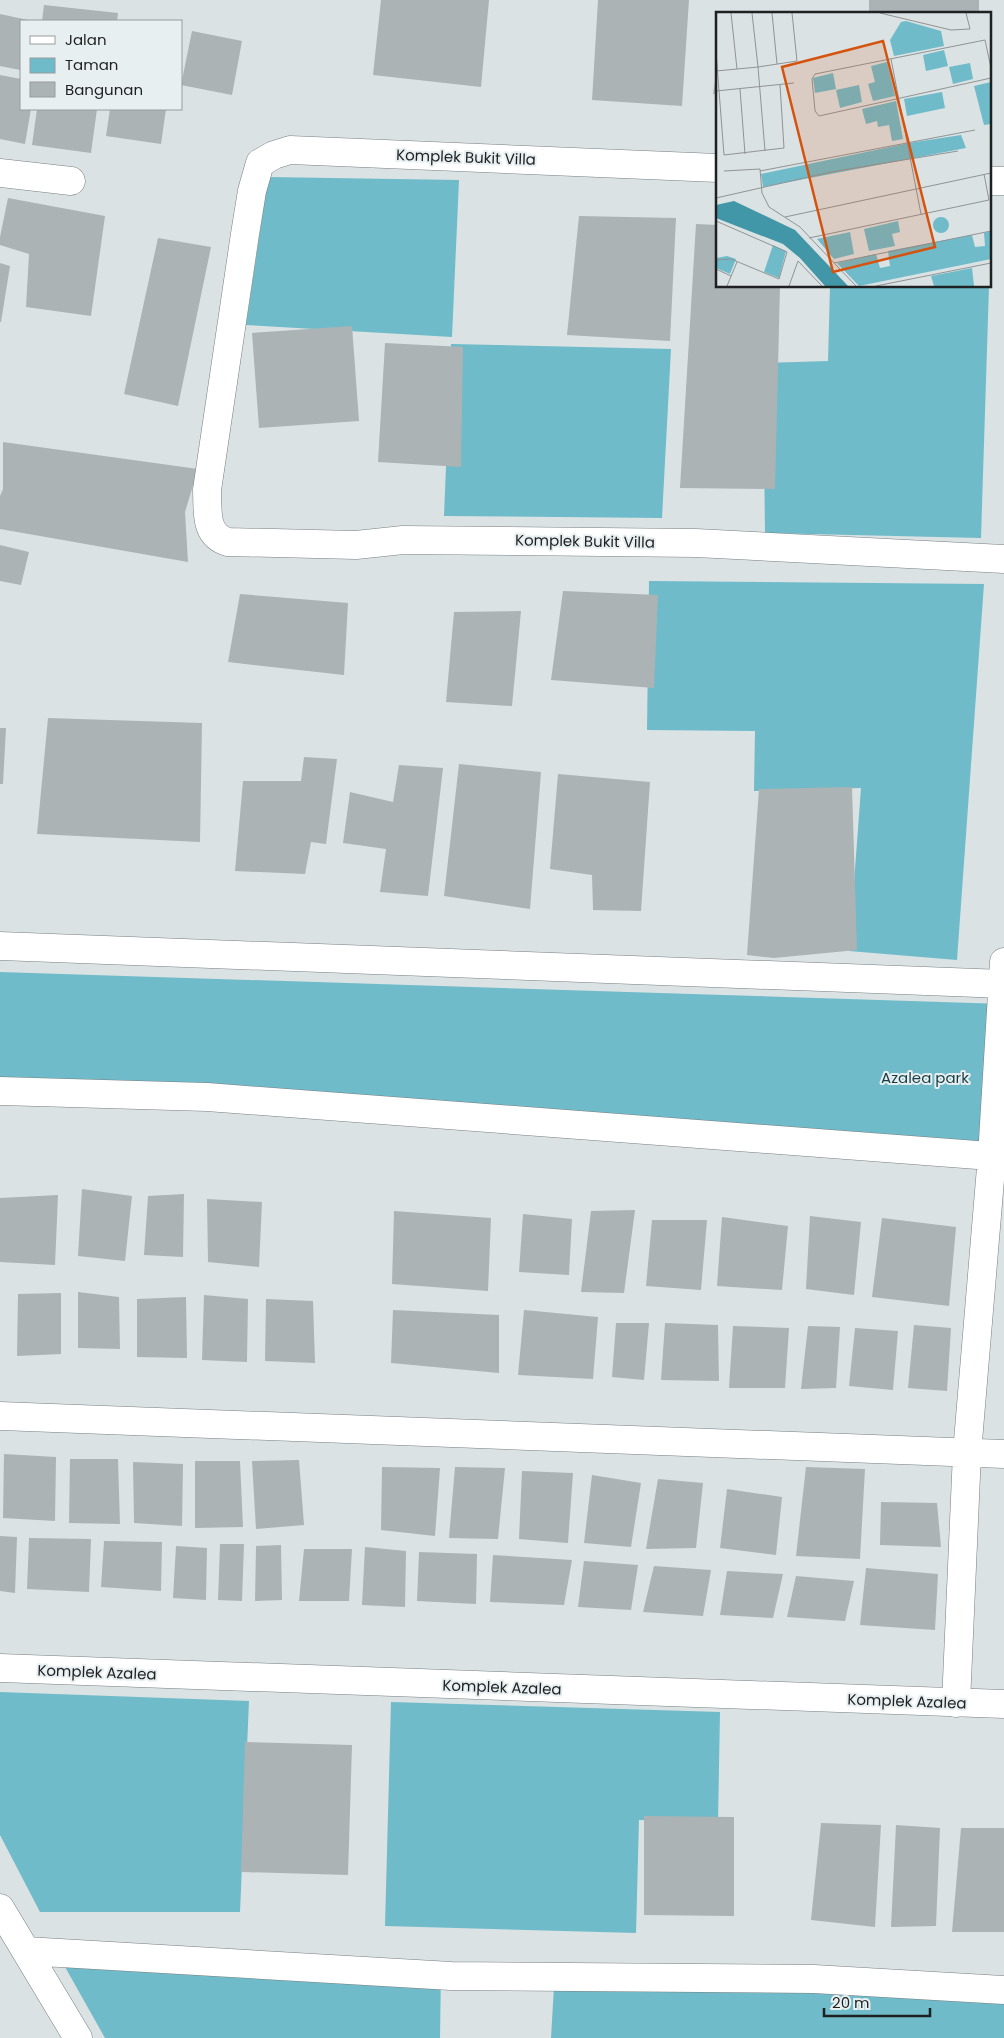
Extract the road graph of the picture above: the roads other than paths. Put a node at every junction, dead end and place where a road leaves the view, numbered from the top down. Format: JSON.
{"nodes":[{"id":1,"x":716,"y":168,"type":"edge"},
{"id":2,"x":0,"y":172,"type":"edge"},
{"id":3,"x":71,"y":180,"type":"dead end"},
{"id":4,"x":1004,"y":559,"type":"edge"},
{"id":5,"x":0,"y":946,"type":"edge"},
{"id":6,"x":1004,"y":977,"type":"edge"},
{"id":7,"x":0,"y":1091,"type":"edge"},
{"id":8,"x":998,"y":1157,"type":"edge"},
{"id":9,"x":0,"y":1416,"type":"edge"},
{"id":10,"x":967,"y":1453,"type":"junction"},
{"id":11,"x":1004,"y":1454,"type":"edge"},
{"id":12,"x":0,"y":1668,"type":"edge"},
{"id":13,"x":956,"y":1703,"type":"junction"},
{"id":14,"x":1004,"y":1704,"type":"edge"},
{"id":15,"x":0,"y":1908,"type":"edge"},
{"id":16,"x":26,"y":1951,"type":"junction"},
{"id":17,"x":1004,"y":1990,"type":"edge"},
{"id":18,"x":78,"y":2038,"type":"edge"}],
"edges":[{"from":1,"to":4,"type":"street","name":"Komplek Bukit Villa"},
{"from":2,"to":3,"type":"street"},
{"from":5,"to":6,"type":"street"},
{"from":6,"to":8,"type":"street"},
{"from":7,"to":8,"type":"street"},
{"from":8,"to":10,"type":"street"},
{"from":9,"to":10,"type":"street"},
{"from":10,"to":11,"type":"street"},
{"from":10,"to":13,"type":"street"},
{"from":12,"to":13,"type":"street","name":"Komplek Azalea"},
{"from":13,"to":14,"type":"street","name":"Komplek Azalea"},
{"from":15,"to":16,"type":"street"},
{"from":16,"to":17,"type":"street"},
{"from":16,"to":18,"type":"street"}]}
